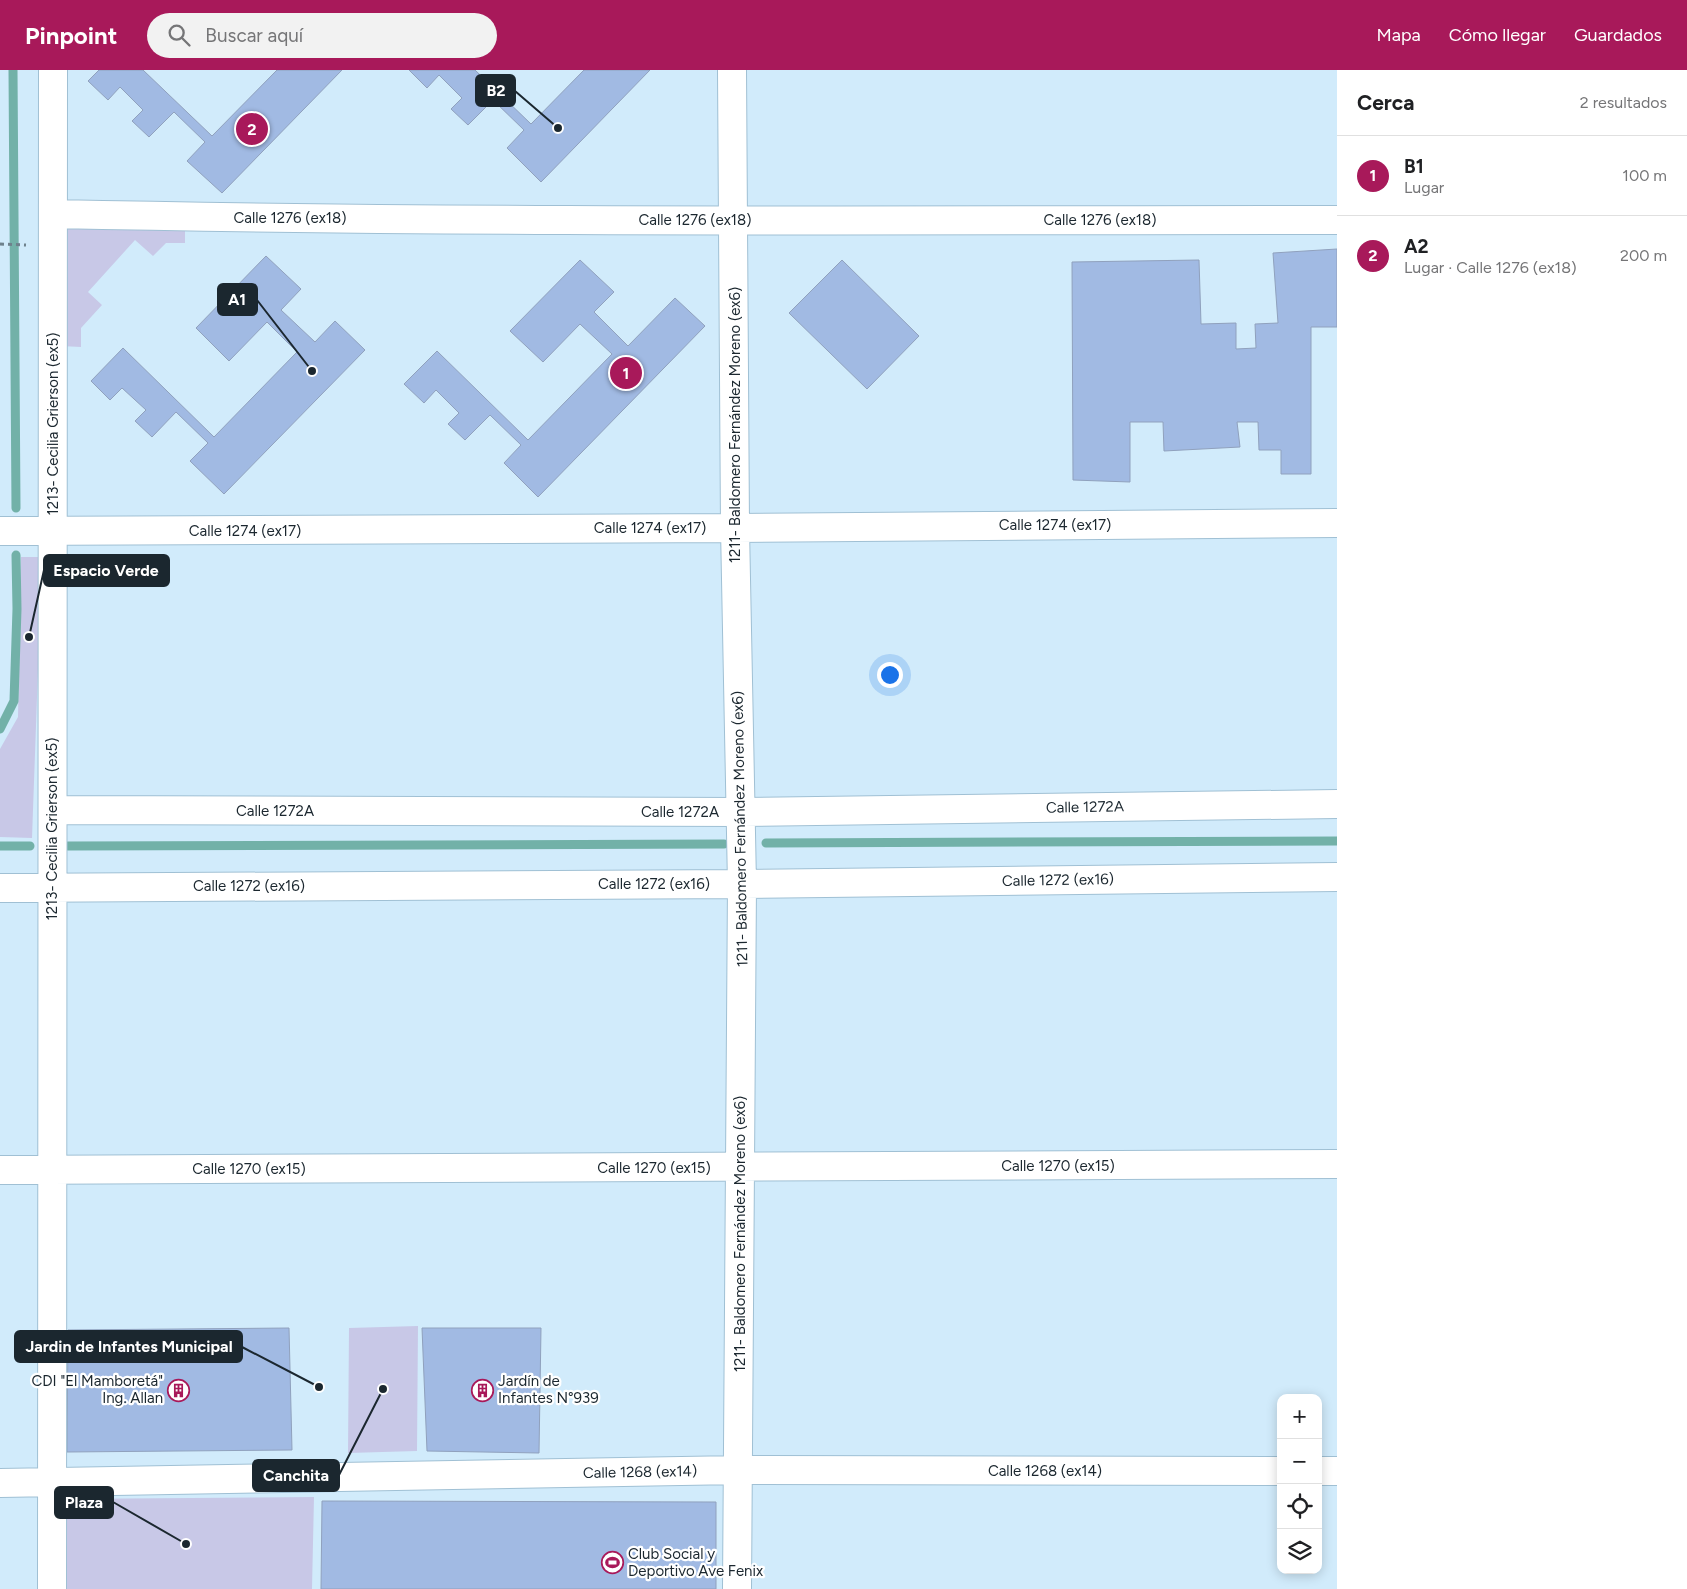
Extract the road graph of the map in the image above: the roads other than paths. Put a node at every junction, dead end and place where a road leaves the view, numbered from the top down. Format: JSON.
{"nodes":[{"id":1,"x":53,"y":70,"type":"edge"},
{"id":2,"x":732,"y":70,"type":"edge"},
{"id":3,"x":54,"y":214,"type":"junction"},
{"id":4,"x":733,"y":220,"type":"junction"},
{"id":5,"x":1337,"y":220,"type":"edge"},
{"id":6,"x":1337,"y":523,"type":"edge"},
{"id":7,"x":735,"y":528,"type":"junction"},
{"id":8,"x":0,"y":531,"type":"edge"},
{"id":9,"x":46,"y":531,"type":"junction"},
{"id":10,"x":1337,"y":804,"type":"edge"},
{"id":11,"x":53,"y":810,"type":"junction"},
{"id":12,"x":740,"y":812,"type":"junction"},
{"id":13,"x":1337,"y":877,"type":"edge"},
{"id":14,"x":742,"y":884,"type":"junction"},
{"id":15,"x":52,"y":887,"type":"junction"},
{"id":16,"x":0,"y":888,"type":"edge"},
{"id":17,"x":1337,"y":1164,"type":"edge"},
{"id":18,"x":740,"y":1168,"type":"junction"},
{"id":19,"x":52,"y":1169,"type":"junction"},
{"id":20,"x":0,"y":1170,"type":"edge"},
{"id":21,"x":739,"y":1470,"type":"junction"},
{"id":22,"x":1277,"y":1471,"type":"edge"},
{"id":23,"x":1322,"y":1471,"type":"edge"},
{"id":24,"x":1337,"y":1472,"type":"edge"},
{"id":25,"x":0,"y":1483,"type":"edge"},
{"id":26,"x":52,"y":1483,"type":"junction"},
{"id":27,"x":52,"y":1589,"type":"edge"},
{"id":28,"x":737,"y":1589,"type":"edge"}],
"edges":[{"from":1,"to":3,"type":"street","name":"1213- Cecilia Grierson (ex5)"},
{"from":2,"to":4,"type":"street","name":"1211- Baldomero Fernández Moreno (ex6)"},
{"from":3,"to":4,"type":"street","name":"Calle 1276 (ex18)"},
{"from":3,"to":9,"type":"street","name":"1213- Cecilia Grierson (ex5)"},
{"from":4,"to":5,"type":"street","name":"Calle 1276 (ex18)"},
{"from":4,"to":7,"type":"street","name":"1211- Baldomero Fernández Moreno (ex6)"},
{"from":6,"to":7,"type":"street","name":"Calle 1274 (ex17)"},
{"from":7,"to":9,"type":"street","name":"Calle 1274 (ex17)"},
{"from":7,"to":12,"type":"street","name":"1211- Baldomero Fernández Moreno (ex6)"},
{"from":8,"to":9,"type":"street","name":"Calle 1274 (ex17)"},
{"from":9,"to":11,"type":"street","name":"1213- Cecilia Grierson (ex5)"},
{"from":10,"to":12,"type":"street","name":"Calle 1272A"},
{"from":11,"to":12,"type":"street","name":"Calle 1272A"},
{"from":11,"to":15,"type":"street","name":"1213- Cecilia Grierson (ex5)"},
{"from":12,"to":14,"type":"street","name":"1211- Baldomero Fernández Moreno (ex6)"},
{"from":13,"to":14,"type":"street","name":"Calle 1272 (ex16)"},
{"from":14,"to":15,"type":"street","name":"Calle 1272 (ex16)"},
{"from":14,"to":18,"type":"street","name":"1211- Baldomero Fernández Moreno (ex6)"},
{"from":15,"to":16,"type":"street","name":"Calle 1272 (ex16)"},
{"from":15,"to":19,"type":"street","name":"1213- Cecilia Grierson (ex5)"},
{"from":17,"to":18,"type":"street","name":"Calle 1270 (ex15)"},
{"from":18,"to":19,"type":"street","name":"Calle 1270 (ex15)"},
{"from":18,"to":21,"type":"street","name":"1211- Baldomero Fernández Moreno (ex6)"},
{"from":19,"to":20,"type":"street","name":"Calle 1270 (ex15)"},
{"from":19,"to":26,"type":"street","name":"1213- Cecilia Grierson (ex5)"},
{"from":21,"to":22,"type":"street","name":"Calle 1268 (ex14)"},
{"from":21,"to":26,"type":"street","name":"Calle 1268 (ex14)"},
{"from":21,"to":28,"type":"street","name":"1211- Baldomero Fernández Moreno (ex6)"},
{"from":23,"to":24,"type":"street"},
{"from":25,"to":26,"type":"street","name":"Calle 1268 (ex14)"},
{"from":26,"to":27,"type":"street","name":"1213- Cecilia Grierson (ex5)"}]}
